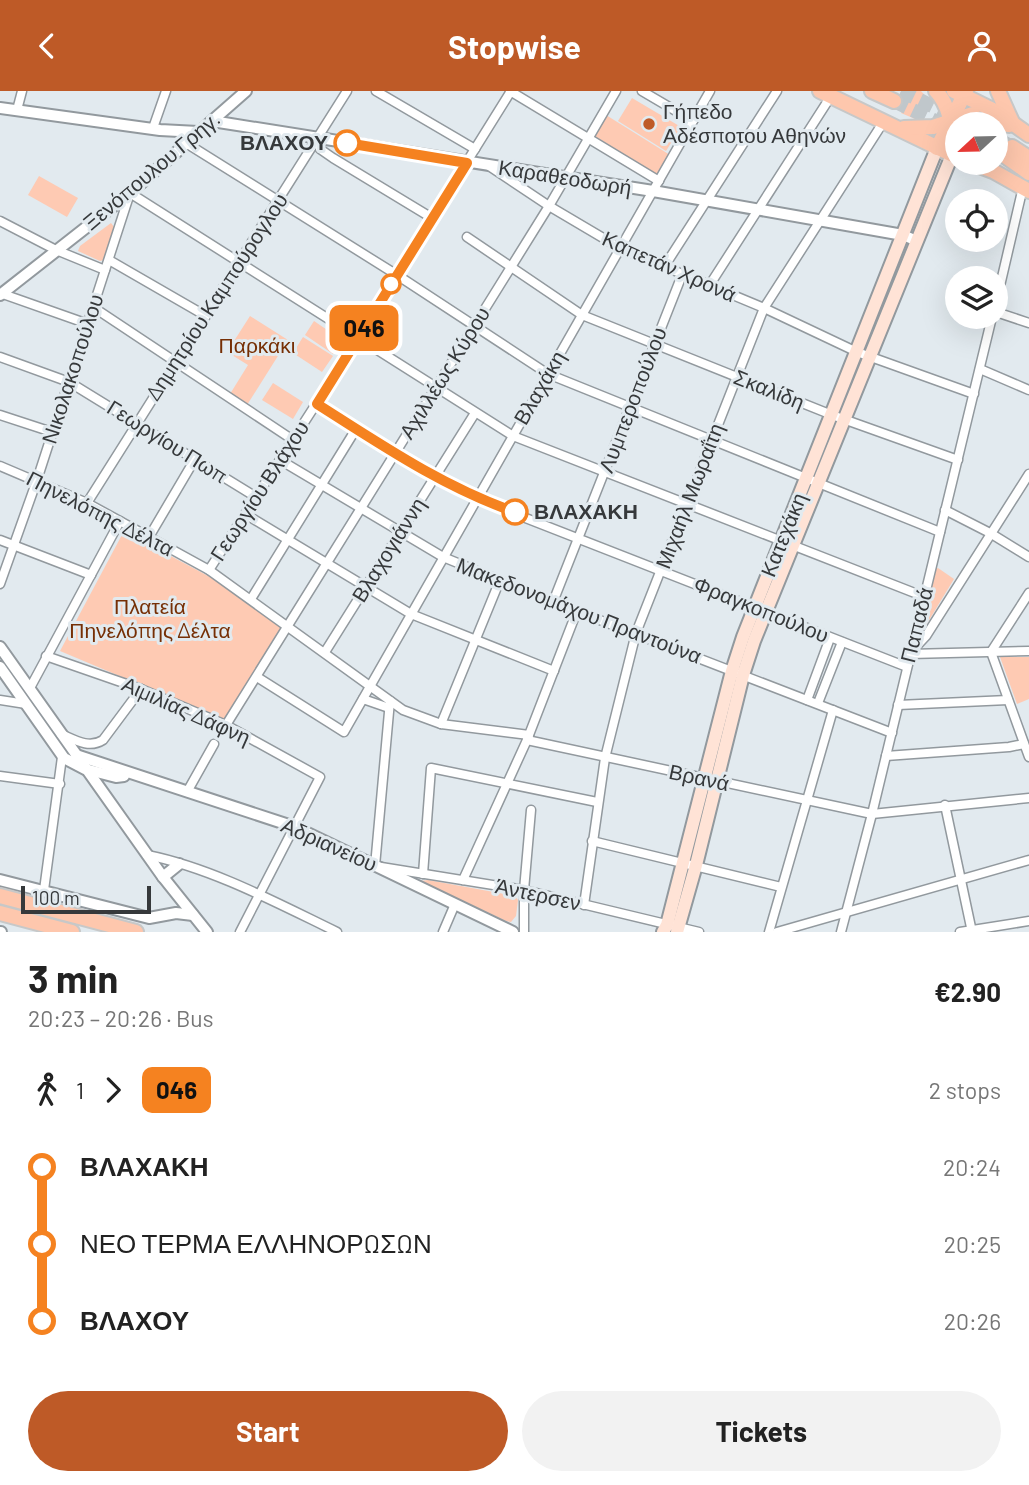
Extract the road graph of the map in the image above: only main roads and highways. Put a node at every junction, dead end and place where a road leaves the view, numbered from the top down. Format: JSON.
{"nodes":[{"id":1,"x":872,"y":91,"type":"edge"},
{"id":2,"x":936,"y":91,"type":"edge"},
{"id":3,"x":998,"y":91,"type":"edge"},
{"id":4,"x":826,"y":93,"type":"edge"},
{"id":5,"x":894,"y":101,"type":"tunnel mouth"},
{"id":6,"x":953,"y":112,"type":"edge"},
{"id":7,"x":945,"y":124,"type":"edge"},
{"id":8,"x":945,"y":125,"type":"edge"},
{"id":9,"x":1008,"y":126,"type":"edge"},
{"id":10,"x":1008,"y":127,"type":"edge"},
{"id":11,"x":1014,"y":127,"type":"junction"},
{"id":12,"x":899,"y":128,"type":"junction"},
{"id":13,"x":1029,"y":135,"type":"edge"},
{"id":14,"x":945,"y":154,"type":"edge"},
{"id":15,"x":1029,"y":158,"type":"edge"},
{"id":16,"x":945,"y":167,"type":"edge"},
{"id":17,"x":1029,"y":173,"type":"edge"},
{"id":18,"x":1002,"y":175,"type":"edge"},
{"id":19,"x":1026,"y":189,"type":"edge"},
{"id":20,"x":838,"y":418,"type":"junction"},
{"id":21,"x":0,"y":896,"type":"edge"},
{"id":22,"x":0,"y":913,"type":"edge"},
{"id":23,"x":671,"y":929,"type":"edge"},
{"id":24,"x":72,"y":932,"type":"edge"},
{"id":25,"x":136,"y":932,"type":"edge"}],
"edges":[{"from":1,"to":5,"type":"main road"},
{"from":2,"to":6,"type":"main road"},
{"from":3,"to":11,"type":"main road"},
{"from":4,"to":12,"type":"main road"},
{"from":7,"to":12,"type":"main road"},
{"from":8,"to":12,"type":"main road"},
{"from":9,"to":11,"type":"main road"},
{"from":10,"to":11,"type":"main road"},
{"from":11,"to":13,"type":"main road"},
{"from":14,"to":20,"type":"main road","name":"Κατεχάκη"},
{"from":15,"to":17,"type":"main road"},
{"from":16,"to":20,"type":"main road","name":"Κατεχάκη"},
{"from":18,"to":19,"type":"main road"},
{"from":20,"to":23,"type":"main road","name":"Κατεχάκη"},
{"from":21,"to":25,"type":"main road"},
{"from":22,"to":24,"type":"main road"}]}
